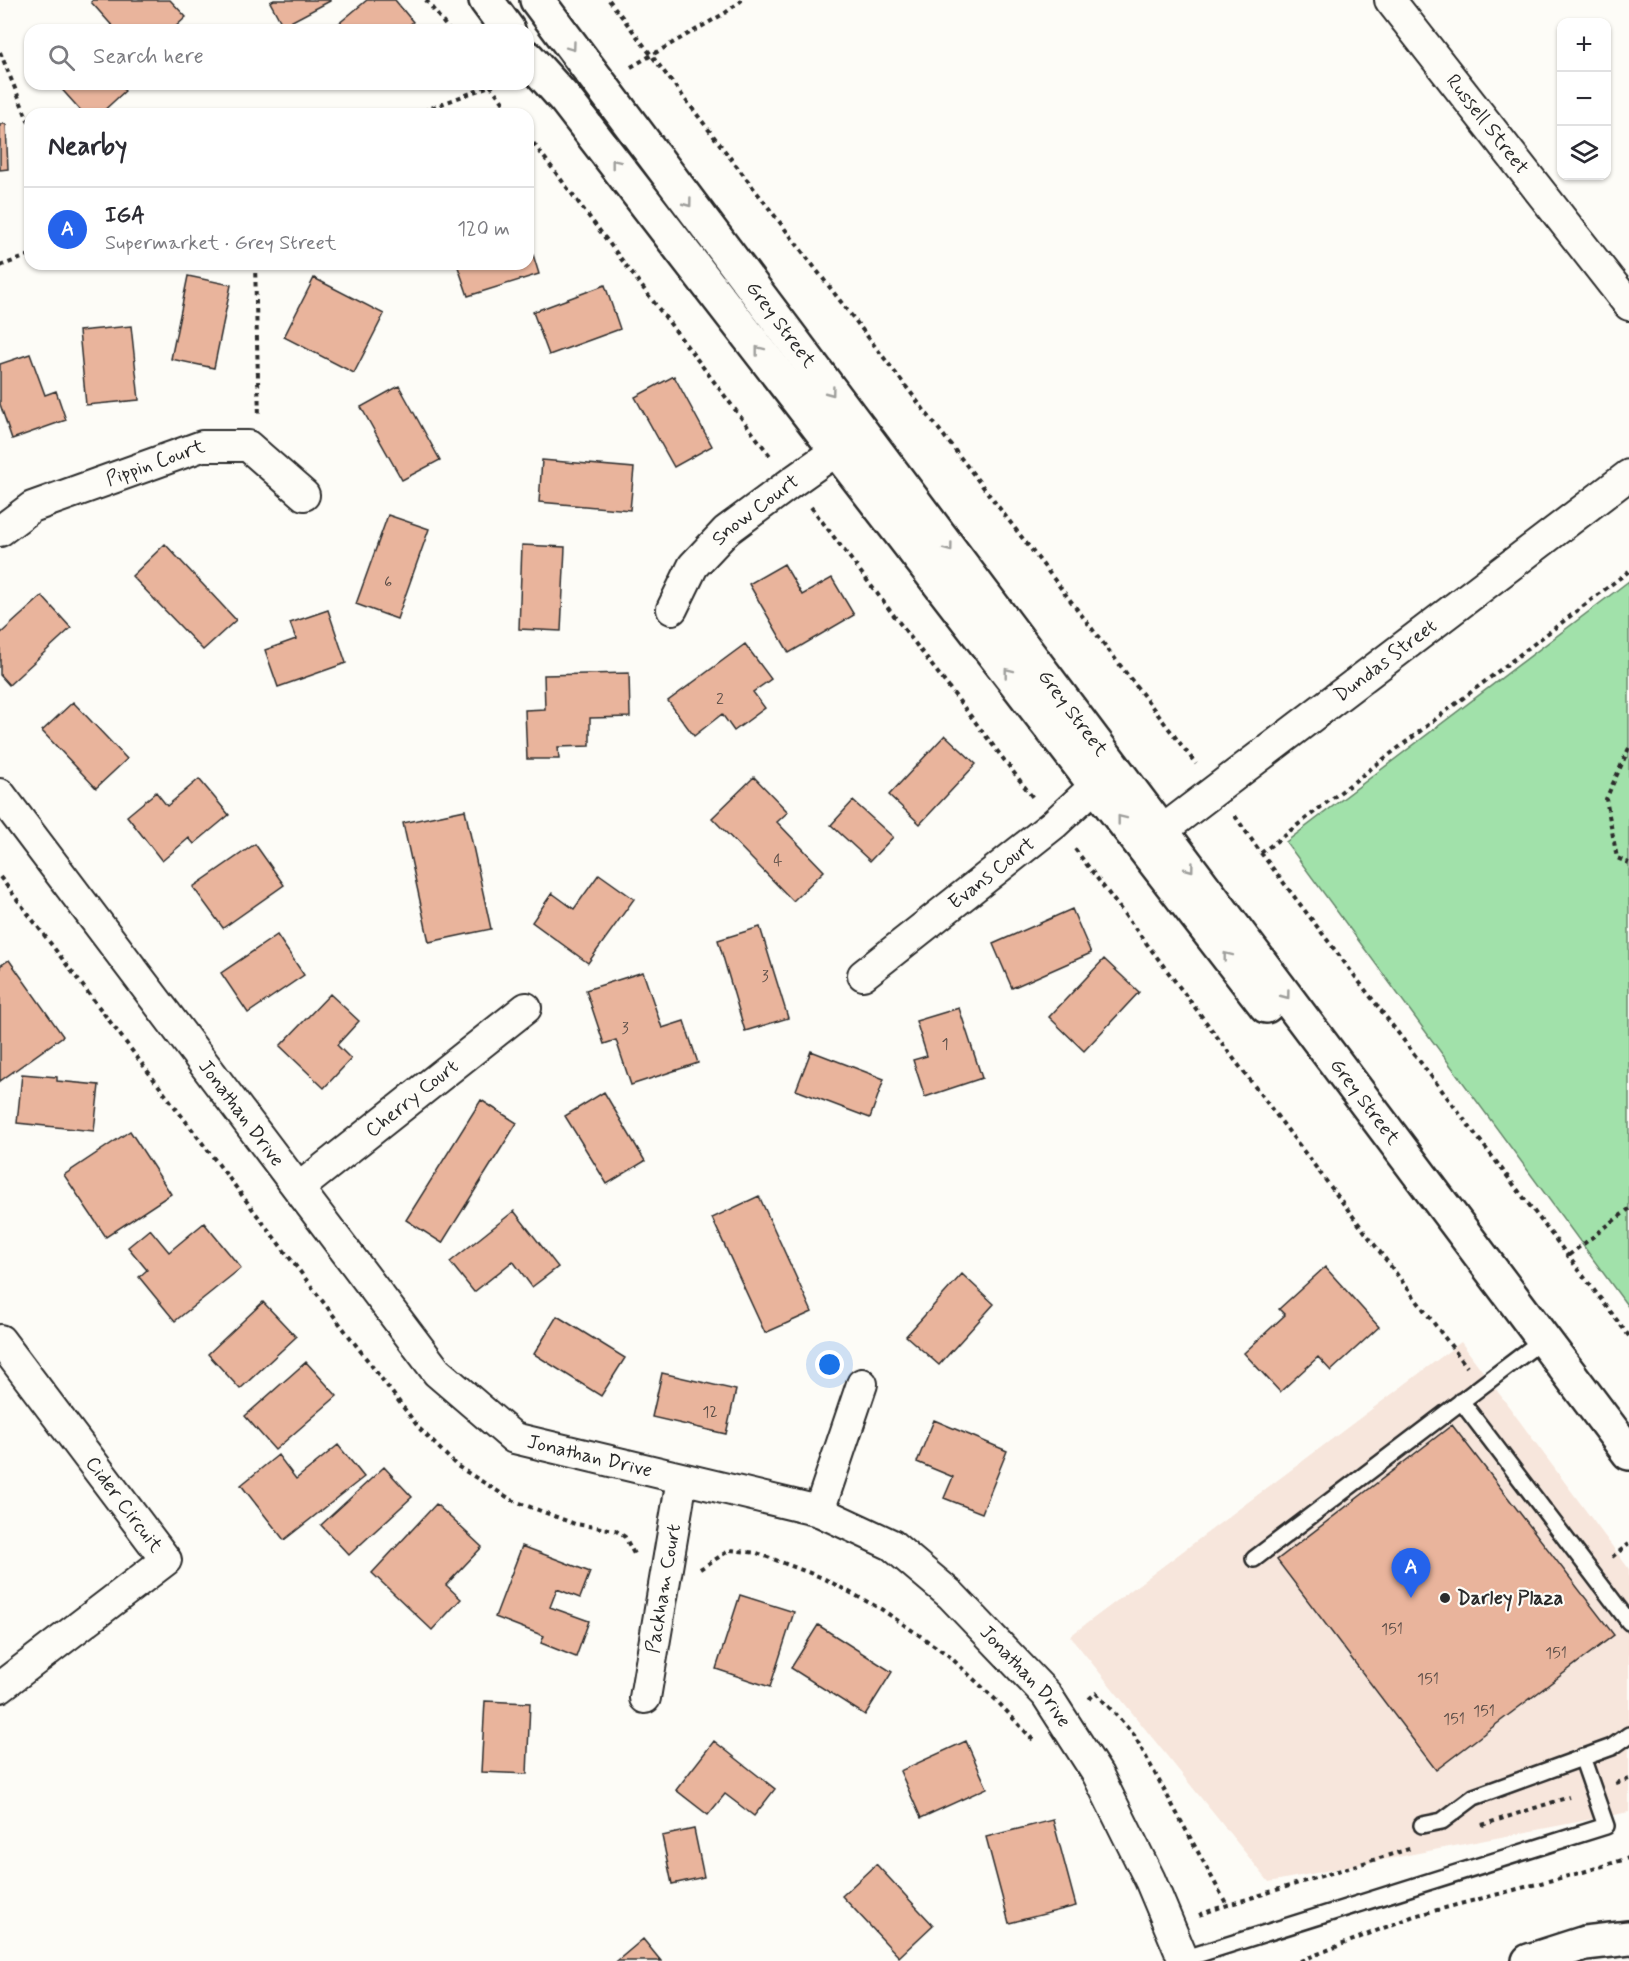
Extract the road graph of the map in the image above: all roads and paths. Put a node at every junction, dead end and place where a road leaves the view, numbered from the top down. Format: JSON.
{"nodes":[{"id":1,"x":426,"y":0,"type":"edge"},
{"id":2,"x":486,"y":0,"type":"edge"},
{"id":3,"x":537,"y":0,"type":"edge"},
{"id":4,"x":609,"y":0,"type":"edge"},
{"id":5,"x":742,"y":0,"type":"edge"},
{"id":6,"x":1390,"y":0,"type":"edge"},
{"id":7,"x":444,"y":24,"type":"edge"},
{"id":8,"x":504,"y":24,"type":"edge"},
{"id":9,"x":0,"y":52,"type":"edge"},
{"id":10,"x":651,"y":55,"type":"junction"},
{"id":11,"x":534,"y":65,"type":"edge"},
{"id":12,"x":637,"y":76,"type":"dead end"},
{"id":13,"x":479,"y":90,"type":"edge"},
{"id":14,"x":495,"y":90,"type":"edge"},
{"id":15,"x":431,"y":108,"type":"edge"},
{"id":16,"x":508,"y":108,"type":"edge"},
{"id":17,"x":24,"y":110,"type":"edge"},
{"id":18,"x":534,"y":144,"type":"edge"},
{"id":19,"x":24,"y":257,"type":"edge"},
{"id":20,"x":0,"y":266,"type":"edge"},
{"id":21,"x":255,"y":270,"type":"edge"},
{"id":22,"x":1629,"y":304,"type":"edge"},
{"id":23,"x":849,"y":442,"type":"junction"},
{"id":24,"x":248,"y":446,"type":"junction"},
{"id":25,"x":1629,"y":475,"type":"edge"},
{"id":26,"x":792,"y":482,"type":"junction"},
{"id":27,"x":304,"y":495,"type":"dead end"},
{"id":28,"x":0,"y":531,"type":"edge"},
{"id":29,"x":1629,"y":572,"type":"edge"},
{"id":30,"x":672,"y":609,"type":"dead end"},
{"id":31,"x":1629,"y":748,"type":"edge"},
{"id":32,"x":1106,"y":778,"type":"junction"},
{"id":33,"x":1215,"y":791,"type":"junction"},
{"id":34,"x":0,"y":795,"type":"edge"},
{"id":35,"x":1054,"y":824,"type":"junction"},
{"id":36,"x":1152,"y":838,"type":"junction"},
{"id":37,"x":1261,"y":853,"type":"junction"},
{"id":38,"x":1629,"y":863,"type":"edge"},
{"id":39,"x":863,"y":975,"type":"dead end"},
{"id":40,"x":526,"y":1008,"type":"dead end"},
{"id":41,"x":299,"y":1188,"type":"junction"},
{"id":42,"x":1629,"y":1209,"type":"edge"},
{"id":43,"x":1569,"y":1255,"type":"junction"},
{"id":44,"x":1629,"y":1336,"type":"edge"},
{"id":45,"x":0,"y":1340,"type":"edge"},
{"id":46,"x":1538,"y":1342,"type":"junction"},
{"id":47,"x":862,"y":1384,"type":"dead end"},
{"id":48,"x":1481,"y":1385,"type":"junction"},
{"id":49,"x":1461,"y":1401,"type":"junction"},
{"id":50,"x":1619,"y":1440,"type":"edge"},
{"id":51,"x":682,"y":1479,"type":"junction"},
{"id":52,"x":819,"y":1511,"type":"junction"},
{"id":53,"x":1629,"y":1544,"type":"edge"},
{"id":54,"x":1254,"y":1559,"type":"dead end"},
{"id":55,"x":1617,"y":1565,"type":"dead end"},
{"id":56,"x":1629,"y":1622,"type":"edge"},
{"id":57,"x":0,"y":1688,"type":"edge"},
{"id":58,"x":645,"y":1698,"type":"dead end"},
{"id":59,"x":1629,"y":1735,"type":"edge"},
{"id":60,"x":1582,"y":1757,"type":"junction"},
{"id":61,"x":1629,"y":1779,"type":"edge"},
{"id":62,"x":1594,"y":1789,"type":"junction"},
{"id":63,"x":1422,"y":1825,"type":"dead end"},
{"id":64,"x":1472,"y":1829,"type":"dead end"},
{"id":65,"x":1417,"y":1847,"type":"dead end"},
{"id":66,"x":1629,"y":1858,"type":"edge"},
{"id":67,"x":1629,"y":1918,"type":"edge"},
{"id":68,"x":1170,"y":1927,"type":"junction"},
{"id":69,"x":1629,"y":1938,"type":"edge"},
{"id":70,"x":1585,"y":1943,"type":"junction"},
{"id":71,"x":1181,"y":1960,"type":"edge"},
{"id":72,"x":1300,"y":1961,"type":"edge"},
{"id":73,"x":1529,"y":1961,"type":"edge"}],
"edges":[{"from":1,"to":7,"type":"path"},
{"from":2,"to":8,"type":"street"},
{"from":3,"to":23,"type":"street","name":"Grey Street","one_way":true},
{"from":4,"to":10,"type":"path"},
{"from":5,"to":10,"type":"path"},
{"from":6,"to":22,"type":"street","name":"Russell Street"},
{"from":9,"to":17,"type":"path"},
{"from":10,"to":12,"type":"path"},
{"from":10,"to":33,"type":"path"},
{"from":23,"to":11,"type":"street","name":"Grey Street","one_way":true},
{"from":13,"to":15,"type":"path"},
{"from":14,"to":16,"type":"path"},
{"from":18,"to":26,"type":"path"},
{"from":19,"to":20,"type":"path"},
{"from":21,"to":24,"type":"path"},
{"from":23,"to":26,"type":"street","name":"Snow Court"},
{"from":23,"to":32,"type":"street","name":"Grey Street"},
{"from":24,"to":27,"type":"street"},
{"from":24,"to":28,"type":"street","name":"Pippin Court"},
{"from":25,"to":33,"type":"street","name":"Dundas Street"},
{"from":26,"to":30,"type":"street","name":"Snow Court"},
{"from":26,"to":35,"type":"path"},
{"from":29,"to":37,"type":"path"},
{"from":31,"to":38,"type":"path"},
{"from":32,"to":35,"type":"street","name":"Evans Court"},
{"from":32,"to":36,"type":"street","name":"Grey Street"},
{"from":33,"to":36,"type":"street","name":"Dundas Street"},
{"from":33,"to":37,"type":"path"},
{"from":34,"to":41,"type":"street","name":"Jonathan Drive"},
{"from":35,"to":39,"type":"street","name":"Evans Court"},
{"from":35,"to":48,"type":"path"},
{"from":36,"to":46,"type":"street","name":"Grey Street"},
{"from":37,"to":43,"type":"path"},
{"from":40,"to":41,"type":"street","name":"Cherry Court"},
{"from":41,"to":51,"type":"street","name":"Jonathan Drive"},
{"from":42,"to":43,"type":"path"},
{"from":43,"to":44,"type":"path"},
{"from":45,"to":57,"type":"street","name":"Cider Circuit"},
{"from":46,"to":48,"type":"lane"},
{"from":46,"to":50,"type":"street","name":"Grey Street"},
{"from":47,"to":52,"type":"street"},
{"from":48,"to":49,"type":"lane"},
{"from":49,"to":54,"type":"lane"},
{"from":49,"to":56,"type":"lane"},
{"from":51,"to":52,"type":"street","name":"Jonathan Drive"},
{"from":51,"to":58,"type":"street","name":"Packham Court"},
{"from":52,"to":68,"type":"street","name":"Jonathan Drive"},
{"from":53,"to":55,"type":"path"},
{"from":59,"to":60,"type":"lane"},
{"from":60,"to":62,"type":"lane"},
{"from":60,"to":63,"type":"lane"},
{"from":61,"to":62,"type":"path"},
{"from":62,"to":64,"type":"path"},
{"from":62,"to":71,"type":"lane"},
{"from":65,"to":68,"type":"path"},
{"from":66,"to":72,"type":"path"},
{"from":67,"to":70,"type":"street"},
{"from":68,"to":71,"type":"street","name":"Jonathan Drive"},
{"from":69,"to":70,"type":"street"},
{"from":70,"to":73,"type":"street"}]}
